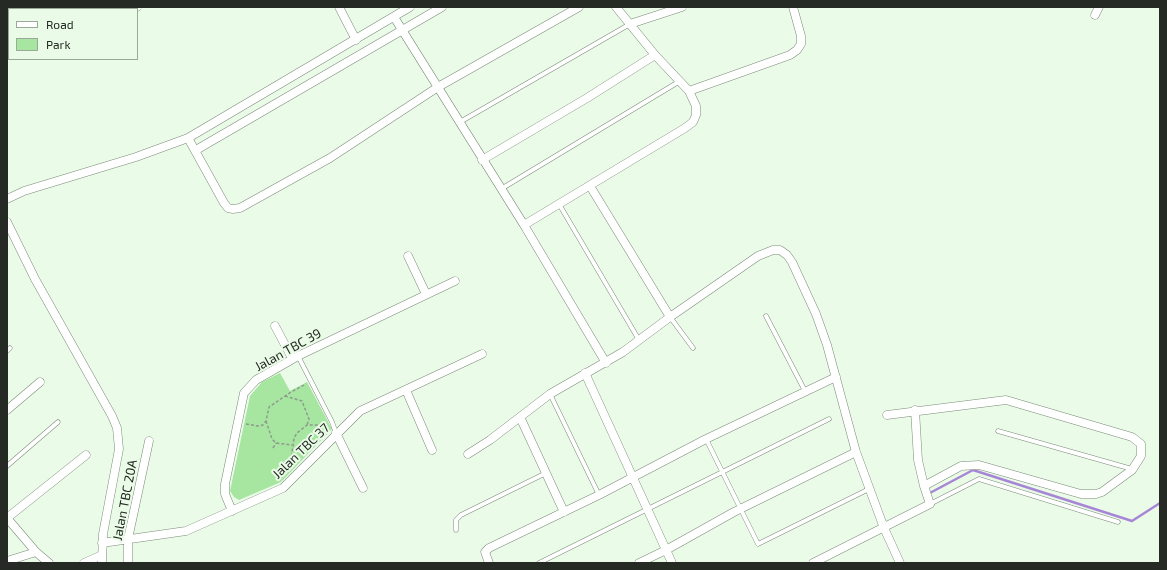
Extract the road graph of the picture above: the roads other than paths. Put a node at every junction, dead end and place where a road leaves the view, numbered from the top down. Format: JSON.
{"nodes":[{"id":1,"x":340,"y":7,"type":"edge"},
{"id":2,"x":410,"y":7,"type":"edge"},
{"id":3,"x":442,"y":7,"type":"edge"},
{"id":4,"x":580,"y":7,"type":"edge"},
{"id":5,"x":616,"y":7,"type":"edge"},
{"id":6,"x":682,"y":7,"type":"edge"},
{"id":7,"x":793,"y":7,"type":"edge"},
{"id":8,"x":1100,"y":7,"type":"edge"},
{"id":9,"x":1095,"y":15,"type":"dead end"},
{"id":10,"x":394,"y":17,"type":"junction"},
{"id":11,"x":630,"y":24,"type":"junction"},
{"id":12,"x":402,"y":30,"type":"junction"},
{"id":13,"x":356,"y":40,"type":"junction"},
{"id":14,"x":655,"y":55,"type":"junction"},
{"id":15,"x":680,"y":81,"type":"junction"},
{"id":16,"x":438,"y":87,"type":"junction"},
{"id":17,"x":689,"y":91,"type":"junction"},
{"id":18,"x":460,"y":122,"type":"junction"},
{"id":19,"x":188,"y":138,"type":"junction"},
{"id":20,"x":196,"y":150,"type":"junction"},
{"id":21,"x":482,"y":160,"type":"junction"},
{"id":22,"x":590,"y":186,"type":"junction"},
{"id":23,"x":501,"y":189,"type":"junction"},
{"id":24,"x":7,"y":199,"type":"edge"},
{"id":25,"x":559,"y":204,"type":"junction"},
{"id":26,"x":7,"y":222,"type":"edge"},
{"id":27,"x":524,"y":225,"type":"junction"},
{"id":28,"x":408,"y":256,"type":"dead end"},
{"id":29,"x":455,"y":281,"type":"dead end"},
{"id":30,"x":426,"y":294,"type":"junction"},
{"id":31,"x":766,"y":316,"type":"dead end"},
{"id":32,"x":670,"y":317,"type":"junction"},
{"id":33,"x":275,"y":326,"type":"dead end"},
{"id":34,"x":639,"y":341,"type":"junction"},
{"id":35,"x":693,"y":348,"type":"dead end"},
{"id":36,"x":482,"y":354,"type":"dead end"},
{"id":37,"x":295,"y":357,"type":"junction"},
{"id":38,"x":606,"y":363,"type":"junction"},
{"id":39,"x":585,"y":373,"type":"junction"},
{"id":40,"x":836,"y":377,"type":"junction"},
{"id":41,"x":40,"y":382,"type":"dead end"},
{"id":42,"x":406,"y":390,"type":"junction"},
{"id":43,"x":805,"y":392,"type":"junction"},
{"id":44,"x":550,"y":394,"type":"junction"},
{"id":45,"x":7,"y":410,"type":"edge"},
{"id":46,"x":915,"y":410,"type":"junction"},
{"id":47,"x":887,"y":414,"type":"dead end"},
{"id":48,"x":520,"y":417,"type":"junction"},
{"id":49,"x":829,"y":419,"type":"dead end"},
{"id":50,"x":58,"y":422,"type":"dead end"},
{"id":51,"x":998,"y":431,"type":"dead end"},
{"id":52,"x":336,"y":433,"type":"junction"},
{"id":53,"x":706,"y":439,"type":"junction"},
{"id":54,"x":149,"y":441,"type":"dead end"},
{"id":55,"x":432,"y":450,"type":"dead end"},
{"id":56,"x":856,"y":452,"type":"junction"},
{"id":57,"x":468,"y":454,"type":"dead end"},
{"id":58,"x":86,"y":455,"type":"dead end"},
{"id":59,"x":7,"y":466,"type":"edge"},
{"id":60,"x":1132,"y":470,"type":"junction"},
{"id":61,"x":546,"y":473,"type":"junction"},
{"id":62,"x":722,"y":473,"type":"junction"},
{"id":63,"x":633,"y":477,"type":"junction"},
{"id":64,"x":924,"y":486,"type":"junction"},
{"id":65,"x":363,"y":488,"type":"dead end"},
{"id":66,"x":869,"y":489,"type":"junction"},
{"id":67,"x":599,"y":495,"type":"junction"},
{"id":68,"x":930,"y":504,"type":"junction"},
{"id":69,"x":740,"y":509,"type":"junction"},
{"id":70,"x":648,"y":510,"type":"junction"},
{"id":71,"x":232,"y":511,"type":"junction"},
{"id":72,"x":564,"y":512,"type":"junction"},
{"id":73,"x":7,"y":518,"type":"edge"},
{"id":74,"x":1118,"y":522,"type":"dead end"},
{"id":75,"x":884,"y":528,"type":"junction"},
{"id":76,"x":456,"y":530,"type":"dead end"},
{"id":77,"x":128,"y":539,"type":"junction"},
{"id":78,"x":102,"y":543,"type":"junction"},
{"id":79,"x":666,"y":550,"type":"junction"},
{"id":80,"x":36,"y":552,"type":"junction"},
{"id":81,"x":102,"y":559,"type":"edge"},
{"id":82,"x":7,"y":561,"type":"edge"},
{"id":83,"x":50,"y":563,"type":"edge"},
{"id":84,"x":84,"y":563,"type":"edge"},
{"id":85,"x":128,"y":563,"type":"edge"},
{"id":86,"x":489,"y":563,"type":"edge"},
{"id":87,"x":539,"y":563,"type":"edge"},
{"id":88,"x":639,"y":563,"type":"edge"},
{"id":89,"x":672,"y":563,"type":"edge"},
{"id":90,"x":813,"y":563,"type":"edge"},
{"id":91,"x":900,"y":563,"type":"edge"}],
"edges":[{"from":1,"to":13,"type":"street"},
{"from":2,"to":10,"type":"street"},
{"from":3,"to":12,"type":"street"},
{"from":4,"to":16,"type":"street"},
{"from":5,"to":11,"type":"street"},
{"from":6,"to":11,"type":"street"},
{"from":7,"to":17,"type":"street"},
{"from":8,"to":9,"type":"street"},
{"from":10,"to":12,"type":"street"},
{"from":10,"to":13,"type":"street"},
{"from":11,"to":14,"type":"street"},
{"from":11,"to":18,"type":"lane"},
{"from":12,"to":16,"type":"street"},
{"from":12,"to":20,"type":"street"},
{"from":13,"to":19,"type":"street"},
{"from":14,"to":15,"type":"street"},
{"from":14,"to":21,"type":"street"},
{"from":15,"to":17,"type":"street"},
{"from":15,"to":23,"type":"lane"},
{"from":16,"to":18,"type":"street"},
{"from":16,"to":20,"type":"street"},
{"from":17,"to":22,"type":"street"},
{"from":18,"to":21,"type":"street"},
{"from":19,"to":20,"type":"street"},
{"from":19,"to":24,"type":"street"},
{"from":21,"to":23,"type":"street"},
{"from":22,"to":25,"type":"street"},
{"from":22,"to":32,"type":"street"},
{"from":23,"to":27,"type":"street"},
{"from":25,"to":27,"type":"street"},
{"from":25,"to":34,"type":"lane"},
{"from":26,"to":78,"type":"street"},
{"from":27,"to":38,"type":"street"},
{"from":28,"to":30,"type":"street"},
{"from":29,"to":30,"type":"street","name":"Jalan TBC 39"},
{"from":30,"to":37,"type":"street","name":"Jalan TBC 39"},
{"from":31,"to":43,"type":"lane"},
{"from":32,"to":34,"type":"street"},
{"from":32,"to":35,"type":"lane"},
{"from":32,"to":40,"type":"street"},
{"from":33,"to":37,"type":"street"},
{"from":34,"to":38,"type":"street"},
{"from":36,"to":42,"type":"street","name":"Jalan TBC 37"},
{"from":37,"to":52,"type":"lane"},
{"from":37,"to":71,"type":"street","name":"Jalan TBC 39"},
{"from":38,"to":39,"type":"street"},
{"from":39,"to":44,"type":"street"},
{"from":39,"to":63,"type":"street"},
{"from":40,"to":43,"type":"street"},
{"from":40,"to":56,"type":"street"},
{"from":41,"to":45,"type":"street"},
{"from":42,"to":52,"type":"street","name":"Jalan TBC 37"},
{"from":42,"to":55,"type":"street"},
{"from":43,"to":53,"type":"street"},
{"from":44,"to":48,"type":"street"},
{"from":44,"to":67,"type":"lane"},
{"from":46,"to":47,"type":"street"},
{"from":46,"to":60,"type":"street"},
{"from":46,"to":64,"type":"street"},
{"from":48,"to":57,"type":"street"},
{"from":48,"to":61,"type":"street"},
{"from":49,"to":62,"type":"lane"},
{"from":50,"to":59,"type":"lane"},
{"from":51,"to":60,"type":"lane"},
{"from":52,"to":65,"type":"street"},
{"from":52,"to":71,"type":"street","name":"Jalan TBC 37"},
{"from":53,"to":62,"type":"lane"},
{"from":53,"to":63,"type":"street"},
{"from":54,"to":77,"type":"street","name":"Jalan TBC 20A"},
{"from":56,"to":66,"type":"street"},
{"from":56,"to":69,"type":"street"},
{"from":58,"to":73,"type":"street"},
{"from":60,"to":64,"type":"street"},
{"from":61,"to":72,"type":"street"},
{"from":61,"to":76,"type":"lane"},
{"from":62,"to":69,"type":"lane"},
{"from":62,"to":70,"type":"lane"},
{"from":63,"to":67,"type":"street"},
{"from":63,"to":70,"type":"street"},
{"from":64,"to":68,"type":"street"},
{"from":66,"to":69,"type":"lane"},
{"from":66,"to":75,"type":"street"},
{"from":67,"to":72,"type":"street"},
{"from":68,"to":74,"type":"lane"},
{"from":68,"to":75,"type":"street"},
{"from":69,"to":79,"type":"street"},
{"from":70,"to":79,"type":"street"},
{"from":70,"to":87,"type":"lane"},
{"from":71,"to":77,"type":"street","name":"Jalan TBC 37"},
{"from":72,"to":86,"type":"street"},
{"from":73,"to":80,"type":"street"},
{"from":75,"to":90,"type":"street"},
{"from":75,"to":91,"type":"street"},
{"from":77,"to":78,"type":"street","name":"Jalan TBC 37"},
{"from":77,"to":85,"type":"street","name":"Jalan TBC 20A"},
{"from":78,"to":81,"type":"street"},
{"from":79,"to":88,"type":"street"},
{"from":79,"to":89,"type":"street"},
{"from":80,"to":82,"type":"street"},
{"from":80,"to":83,"type":"street"},
{"from":81,"to":84,"type":"street"}]}
